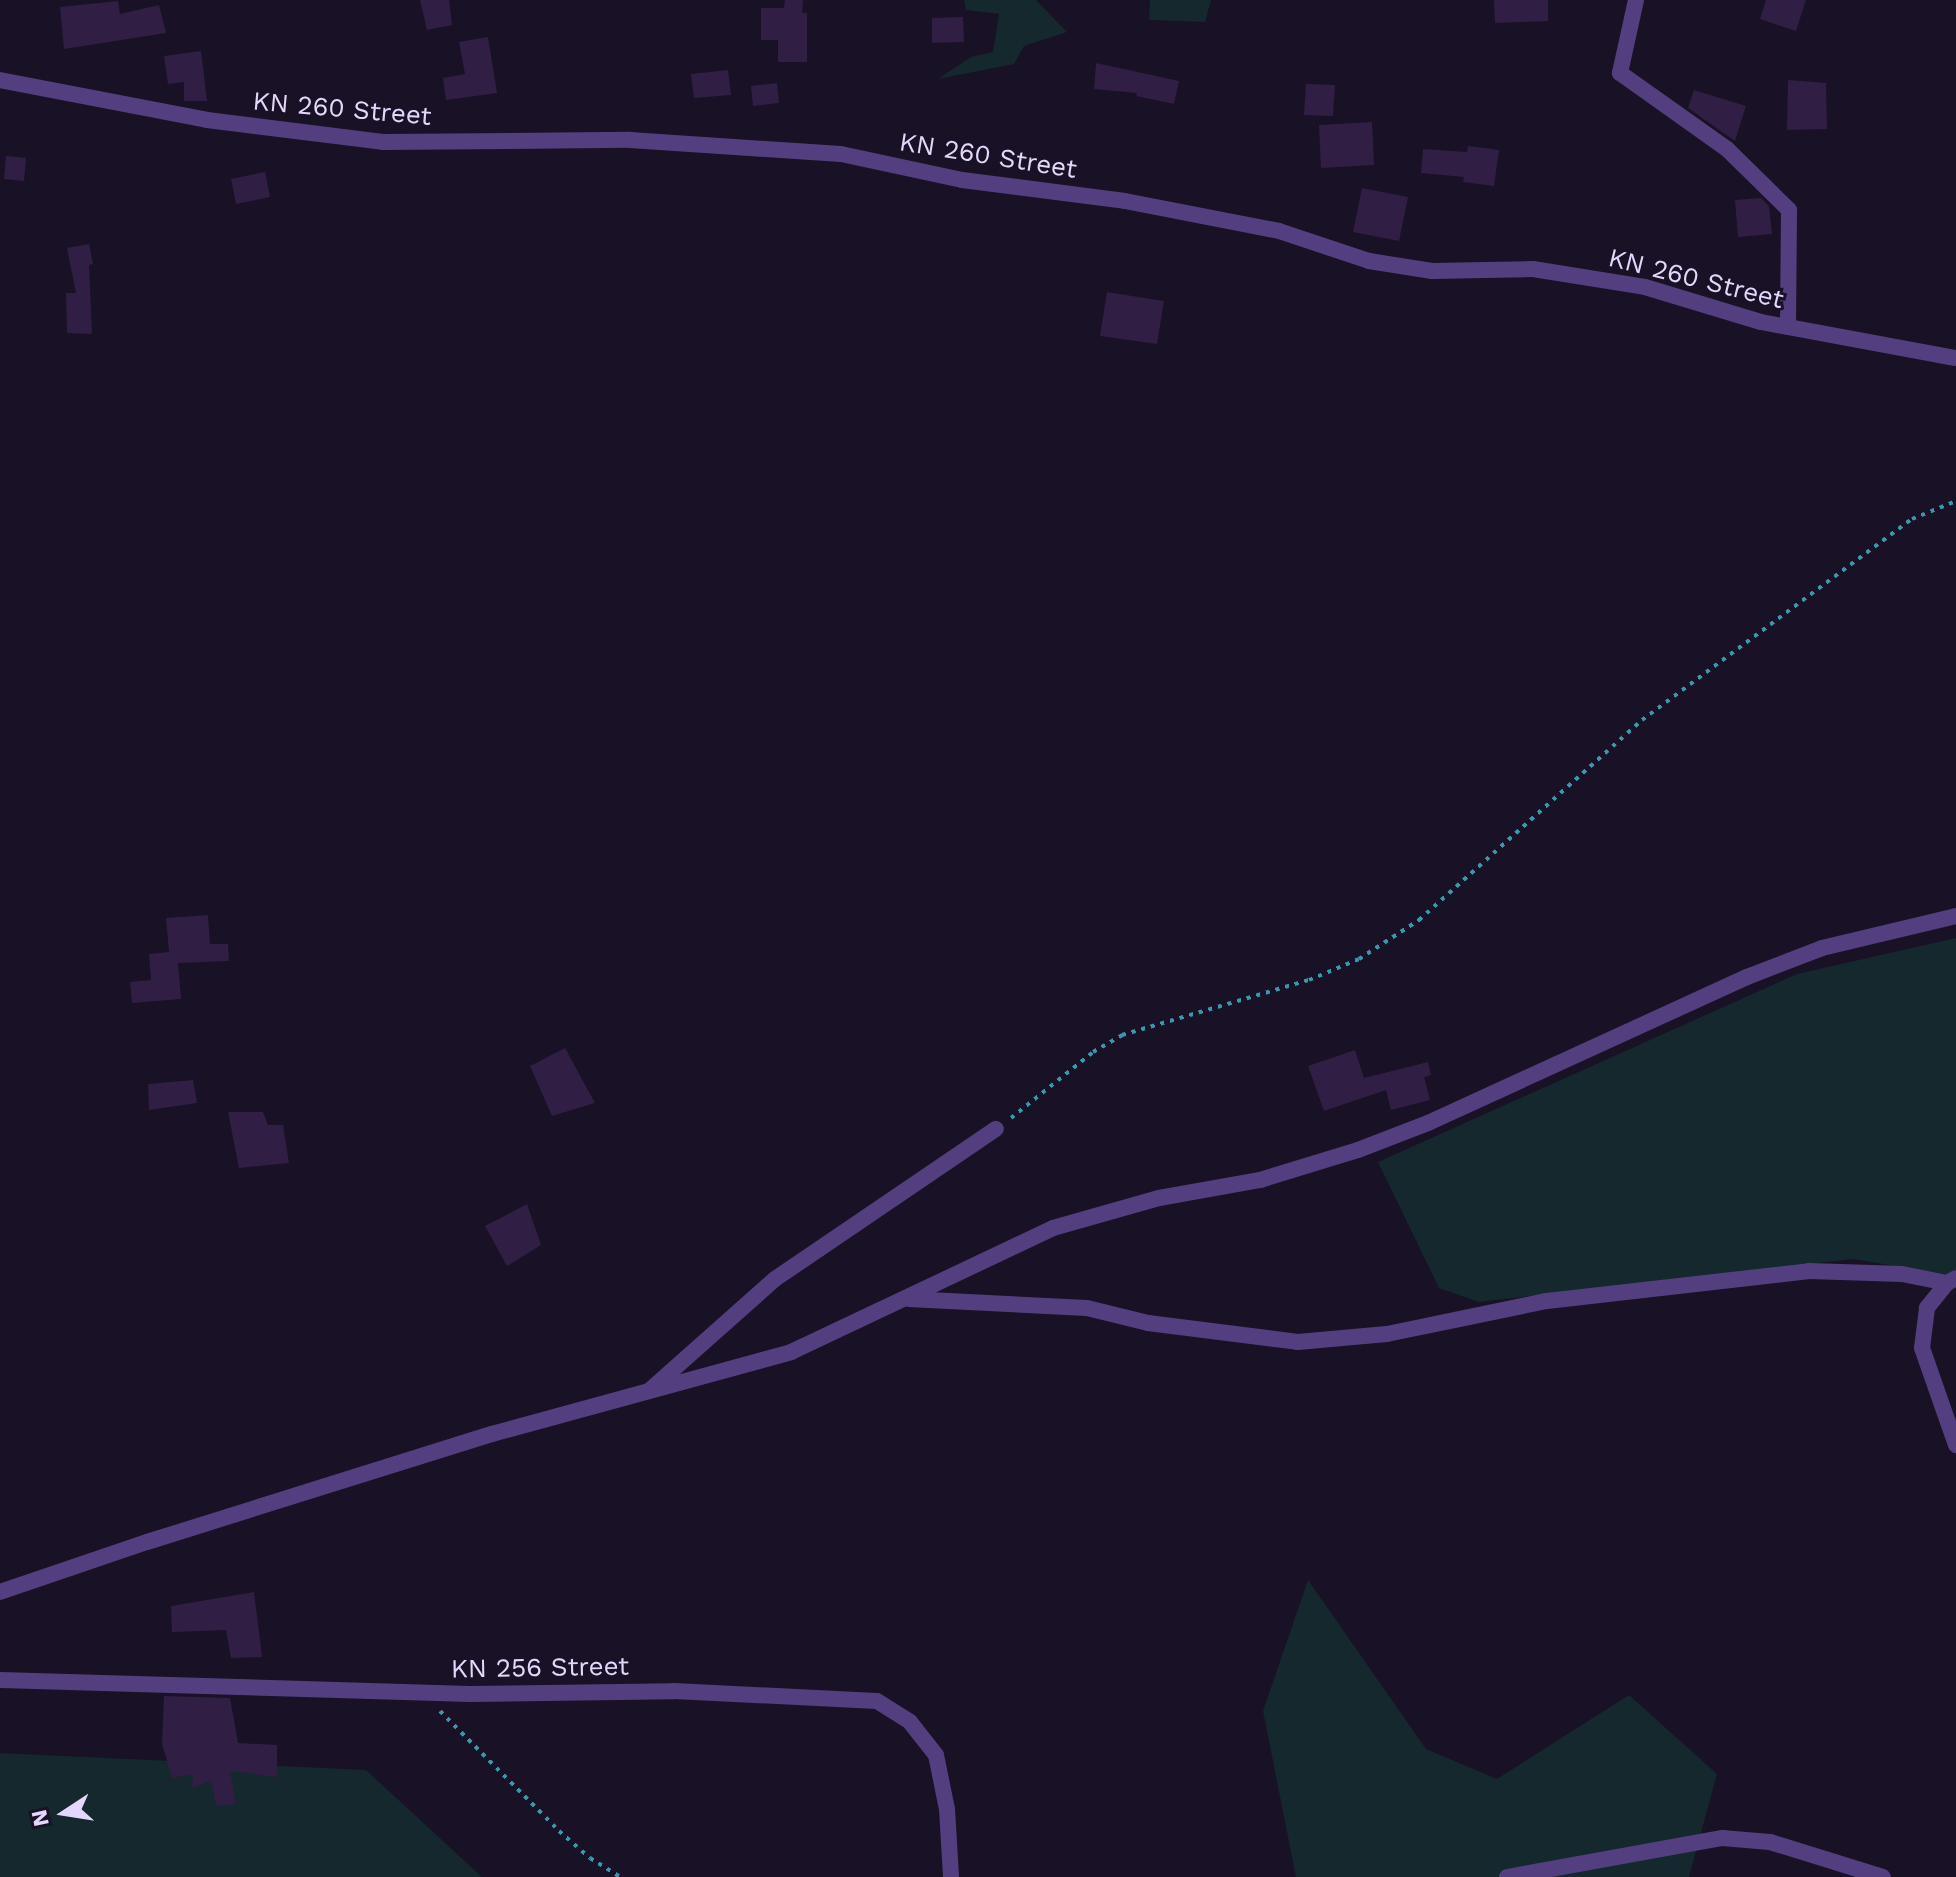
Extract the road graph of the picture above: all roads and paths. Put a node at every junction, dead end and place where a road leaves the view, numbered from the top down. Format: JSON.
{"nodes":[{"id":1,"x":1636,"y":0,"type":"edge"},
{"id":2,"x":0,"y":80,"type":"edge"},
{"id":3,"x":1788,"y":327,"type":"junction"},
{"id":4,"x":1956,"y":358,"type":"edge"},
{"id":5,"x":1956,"y":501,"type":"edge"},
{"id":6,"x":1956,"y":916,"type":"edge"},
{"id":7,"x":996,"y":1129,"type":"joint"},
{"id":8,"x":1951,"y":1280,"type":"edge"},
{"id":9,"x":908,"y":1299,"type":"junction"},
{"id":10,"x":645,"y":1395,"type":"junction"},
{"id":11,"x":1956,"y":1445,"type":"edge"},
{"id":12,"x":0,"y":1592,"type":"edge"},
{"id":13,"x":0,"y":1680,"type":"edge"},
{"id":14,"x":413,"y":1692,"type":"junction"},
{"id":15,"x":620,"y":1877,"type":"edge"},
{"id":16,"x":951,"y":1877,"type":"edge"},
{"id":17,"x":1507,"y":1877,"type":"edge"},
{"id":18,"x":1883,"y":1877,"type":"edge"}],
"edges":[{"from":1,"to":3,"type":"street"},
{"from":2,"to":3,"type":"street","name":"KN 260 Street"},
{"from":3,"to":4,"type":"street","name":"KN 260 Street"},
{"from":5,"to":7,"type":"path"},
{"from":6,"to":9,"type":"street"},
{"from":7,"to":10,"type":"street"},
{"from":8,"to":9,"type":"street"},
{"from":8,"to":11,"type":"street"},
{"from":9,"to":10,"type":"street"},
{"from":10,"to":12,"type":"street"},
{"from":13,"to":14,"type":"street","name":"KN 256 Street"},
{"from":14,"to":15,"type":"path"},
{"from":14,"to":16,"type":"street","name":"KN 256 Street"},
{"from":17,"to":18,"type":"street"}]}
